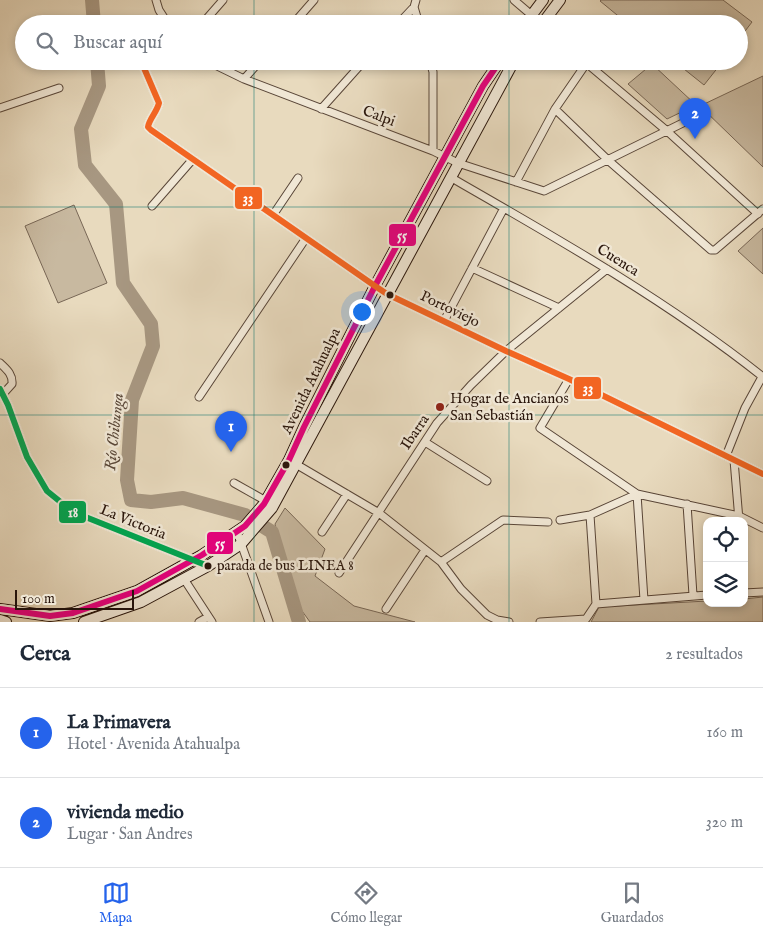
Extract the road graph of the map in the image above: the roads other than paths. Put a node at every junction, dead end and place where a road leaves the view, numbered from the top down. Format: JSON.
{"nodes":[{"id":1,"x":156,"y":0,"type":"edge"},
{"id":2,"x":223,"y":0,"type":"edge"},
{"id":3,"x":314,"y":0,"type":"edge"},
{"id":4,"x":514,"y":0,"type":"edge"},
{"id":5,"x":543,"y":0,"type":"edge"},
{"id":6,"x":560,"y":0,"type":"edge"},
{"id":7,"x":415,"y":3,"type":"edge"},
{"id":8,"x":162,"y":15,"type":"edge"},
{"id":9,"x":210,"y":15,"type":"edge"},
{"id":10,"x":301,"y":15,"type":"edge"},
{"id":11,"x":405,"y":15,"type":"edge"},
{"id":12,"x":525,"y":15,"type":"edge"},
{"id":13,"x":531,"y":15,"type":"edge"},
{"id":14,"x":549,"y":15,"type":"edge"},
{"id":15,"x":145,"y":70,"type":"edge"},
{"id":16,"x":226,"y":70,"type":"edge"},
{"id":17,"x":252,"y":70,"type":"edge"},
{"id":18,"x":356,"y":70,"type":"edge"},
{"id":19,"x":432,"y":70,"type":"edge"},
{"id":20,"x":494,"y":70,"type":"edge"},
{"id":21,"x":509,"y":70,"type":"edge"},
{"id":22,"x":581,"y":70,"type":"edge"},
{"id":23,"x":595,"y":70,"type":"edge"},
{"id":24,"x":244,"y":79,"type":"junction"},
{"id":25,"x":59,"y":88,"type":"dead end"},
{"id":26,"x":0,"y":108,"type":"edge"},
{"id":27,"x":321,"y":109,"type":"junction"},
{"id":28,"x":555,"y":109,"type":"junction"},
{"id":29,"x":697,"y":116,"type":"dead end"},
{"id":30,"x":667,"y":131,"type":"junction"},
{"id":31,"x":433,"y":151,"type":"junction"},
{"id":32,"x":446,"y":158,"type":"junction"},
{"id":33,"x":193,"y":159,"type":"junction"},
{"id":34,"x":609,"y":160,"type":"junction"},
{"id":35,"x":458,"y":163,"type":"junction"},
{"id":36,"x":450,"y":177,"type":"junction"},
{"id":37,"x":298,"y":178,"type":"dead end"},
{"id":38,"x":516,"y":182,"type":"junction"},
{"id":39,"x":152,"y":206,"type":"dead end"},
{"id":40,"x":504,"y":208,"type":"junction"},
{"id":41,"x":760,"y":211,"type":"edge"},
{"id":42,"x":273,"y":215,"type":"junction"},
{"id":43,"x":306,"y":238,"type":"junction"},
{"id":44,"x":472,"y":268,"type":"junction"},
{"id":45,"x":606,"y":269,"type":"junction"},
{"id":46,"x":375,"y":286,"type":"junction"},
{"id":47,"x":387,"y":294,"type":"junction"},
{"id":48,"x":558,"y":308,"type":"junction"},
{"id":49,"x":444,"y":321,"type":"junction"},
{"id":50,"x":506,"y":351,"type":"junction"},
{"id":51,"x":0,"y":363,"type":"edge"},
{"id":52,"x":762,"y":377,"type":"edge"},
{"id":53,"x":569,"y":379,"type":"junction"},
{"id":54,"x":2,"y":392,"type":"edge"},
{"id":55,"x":199,"y":397,"type":"dead end"},
{"id":56,"x":425,"y":442,"type":"junction"},
{"id":57,"x":726,"y":456,"type":"junction"},
{"id":58,"x":734,"y":460,"type":"junction"},
{"id":59,"x":293,"y":462,"type":"junction"},
{"id":60,"x":763,"y":474,"type":"edge"},
{"id":61,"x":487,"y":481,"type":"dead end"},
{"id":62,"x":234,"y":483,"type":"dead end"},
{"id":63,"x":347,"y":494,"type":"junction"},
{"id":64,"x":637,"y":494,"type":"junction"},
{"id":65,"x":267,"y":504,"type":"junction"},
{"id":66,"x":687,"y":504,"type":"junction"},
{"id":67,"x":379,"y":513,"type":"junction"},
{"id":68,"x":590,"y":515,"type":"junction"},
{"id":69,"x":735,"y":517,"type":"edge"},
{"id":70,"x":739,"y":517,"type":"edge"},
{"id":71,"x":560,"y":520,"type":"dead end"},
{"id":72,"x":548,"y":522,"type":"dead end"},
{"id":73,"x":748,"y":522,"type":"edge"},
{"id":74,"x":763,"y":528,"type":"edge"},
{"id":75,"x":244,"y":531,"type":"junction"},
{"id":76,"x":322,"y":532,"type":"dead end"},
{"id":77,"x":241,"y":544,"type":"junction"},
{"id":78,"x":425,"y":550,"type":"junction"},
{"id":79,"x":194,"y":560,"type":"junction"},
{"id":80,"x":442,"y":562,"type":"junction"},
{"id":81,"x":208,"y":566,"type":"junction"},
{"id":82,"x":338,"y":573,"type":"dead end"},
{"id":83,"x":184,"y":579,"type":"junction"},
{"id":84,"x":763,"y":592,"type":"edge"},
{"id":85,"x":748,"y":593,"type":"edge"},
{"id":86,"x":693,"y":595,"type":"junction"},
{"id":87,"x":703,"y":595,"type":"edge"},
{"id":88,"x":644,"y":600,"type":"junction"},
{"id":89,"x":596,"y":604,"type":"junction"},
{"id":90,"x":0,"y":609,"type":"edge"},
{"id":91,"x":386,"y":609,"type":"dead end"},
{"id":92,"x":210,"y":619,"type":"edge"},
{"id":93,"x":0,"y":620,"type":"edge"},
{"id":94,"x":6,"y":622,"type":"edge"},
{"id":95,"x":84,"y":622,"type":"edge"},
{"id":96,"x":199,"y":622,"type":"edge"},
{"id":97,"x":269,"y":622,"type":"edge"},
{"id":98,"x":509,"y":622,"type":"edge"},
{"id":99,"x":540,"y":622,"type":"edge"}],
"edges":[{"from":1,"to":8,"type":"street"},
{"from":2,"to":9,"type":"street"},
{"from":3,"to":10,"type":"street"},
{"from":4,"to":12,"type":"street"},
{"from":5,"to":13,"type":"main road"},
{"from":6,"to":14,"type":"main road"},
{"from":7,"to":11,"type":"street"},
{"from":15,"to":33,"type":"street","name":"Portoviejo"},
{"from":16,"to":24,"type":"street","name":"Calpi"},
{"from":17,"to":24,"type":"street"},
{"from":18,"to":27,"type":"street"},
{"from":19,"to":31,"type":"street"},
{"from":20,"to":32,"type":"main road","name":"Avenida Atahualpa"},
{"from":21,"to":35,"type":"main road","name":"Avenida Atahualpa"},
{"from":22,"to":28,"type":"street"},
{"from":23,"to":30,"type":"street"},
{"from":24,"to":27,"type":"street","name":"Calpi"},
{"from":25,"to":26,"type":"street"},
{"from":27,"to":31,"type":"street","name":"Calpi"},
{"from":28,"to":34,"type":"street"},
{"from":28,"to":38,"type":"street"},
{"from":29,"to":30,"type":"street"},
{"from":30,"to":34,"type":"street"},
{"from":30,"to":41,"type":"street"},
{"from":31,"to":32,"type":"street","name":"Calpi"},
{"from":32,"to":35,"type":"street","name":"Calpi"},
{"from":32,"to":46,"type":"main road","name":"Avenida Atahualpa"},
{"from":33,"to":39,"type":"street"},
{"from":33,"to":42,"type":"street","name":"Portoviejo"},
{"from":34,"to":38,"type":"street","name":"Calpi"},
{"from":34,"to":41,"type":"street"},
{"from":35,"to":36,"type":"main road","name":"Avenida Atahualpa"},
{"from":35,"to":38,"type":"street","name":"Calpi"},
{"from":36,"to":40,"type":"street","name":"Cuenca"},
{"from":36,"to":47,"type":"main road","name":"Avenida Atahualpa"},
{"from":37,"to":42,"type":"street"},
{"from":40,"to":44,"type":"street"},
{"from":40,"to":45,"type":"street","name":"Cuenca"},
{"from":42,"to":43,"type":"street","name":"Portoviejo"},
{"from":43,"to":46,"type":"street","name":"Portoviejo"},
{"from":43,"to":55,"type":"street"},
{"from":44,"to":48,"type":"street"},
{"from":44,"to":49,"type":"street"},
{"from":45,"to":48,"type":"street","name":"Ibarra"},
{"from":45,"to":52,"type":"street","name":"Cuenca"},
{"from":46,"to":47,"type":"street","name":"Portoviejo"},
{"from":46,"to":59,"type":"main road","name":"Avenida Atahualpa"},
{"from":47,"to":49,"type":"street","name":"Portoviejo"},
{"from":47,"to":59,"type":"main road","name":"Avenida Atahualpa"},
{"from":48,"to":50,"type":"street","name":"Ibarra"},
{"from":49,"to":50,"type":"street","name":"Portoviejo"},
{"from":50,"to":53,"type":"street","name":"Portoviejo"},
{"from":50,"to":56,"type":"street","name":"Ibarra"},
{"from":51,"to":54,"type":"street"},
{"from":52,"to":57,"type":"street"},
{"from":53,"to":57,"type":"street","name":"Portoviejo"},
{"from":53,"to":64,"type":"street"},
{"from":54,"to":79,"type":"street","name":"La Victoria"},
{"from":56,"to":61,"type":"street"},
{"from":56,"to":67,"type":"street","name":"Ibarra"},
{"from":57,"to":58,"type":"street","name":"Portoviejo"},
{"from":58,"to":60,"type":"street","name":"Portoviejo"},
{"from":58,"to":70,"type":"street"},
{"from":59,"to":63,"type":"street"},
{"from":59,"to":65,"type":"main road","name":"Avenida Atahualpa"},
{"from":62,"to":65,"type":"street"},
{"from":63,"to":67,"type":"street"},
{"from":63,"to":76,"type":"street"},
{"from":64,"to":66,"type":"street"},
{"from":64,"to":68,"type":"street"},
{"from":64,"to":88,"type":"street"},
{"from":65,"to":75,"type":"main road","name":"Avenida Atahualpa"},
{"from":66,"to":69,"type":"street"},
{"from":66,"to":86,"type":"street"},
{"from":67,"to":78,"type":"street"},
{"from":67,"to":82,"type":"street","name":"Ibarra"},
{"from":68,"to":71,"type":"street"},
{"from":68,"to":89,"type":"street"},
{"from":72,"to":80,"type":"street"},
{"from":73,"to":74,"type":"street"},
{"from":75,"to":77,"type":"main road","name":"Avenida Atahualpa"},
{"from":75,"to":79,"type":"main road","name":"Avenida Atahualpa"},
{"from":77,"to":81,"type":"main road","name":"Avenida Atahualpa"},
{"from":77,"to":97,"type":"street"},
{"from":78,"to":80,"type":"street"},
{"from":78,"to":91,"type":"street"},
{"from":79,"to":81,"type":"street","name":"La Victoria"},
{"from":79,"to":90,"type":"main road","name":"Avenida Atahualpa"},
{"from":80,"to":98,"type":"street"},
{"from":81,"to":83,"type":"main road","name":"Avenida Atahualpa"},
{"from":83,"to":92,"type":"street"},
{"from":83,"to":95,"type":"main road","name":"Avenida Atahualpa"},
{"from":84,"to":85,"type":"street"},
{"from":86,"to":87,"type":"street"},
{"from":86,"to":88,"type":"street"},
{"from":88,"to":89,"type":"street"},
{"from":89,"to":99,"type":"street"},
{"from":92,"to":96,"type":"street"},
{"from":93,"to":94,"type":"main road"}]}
